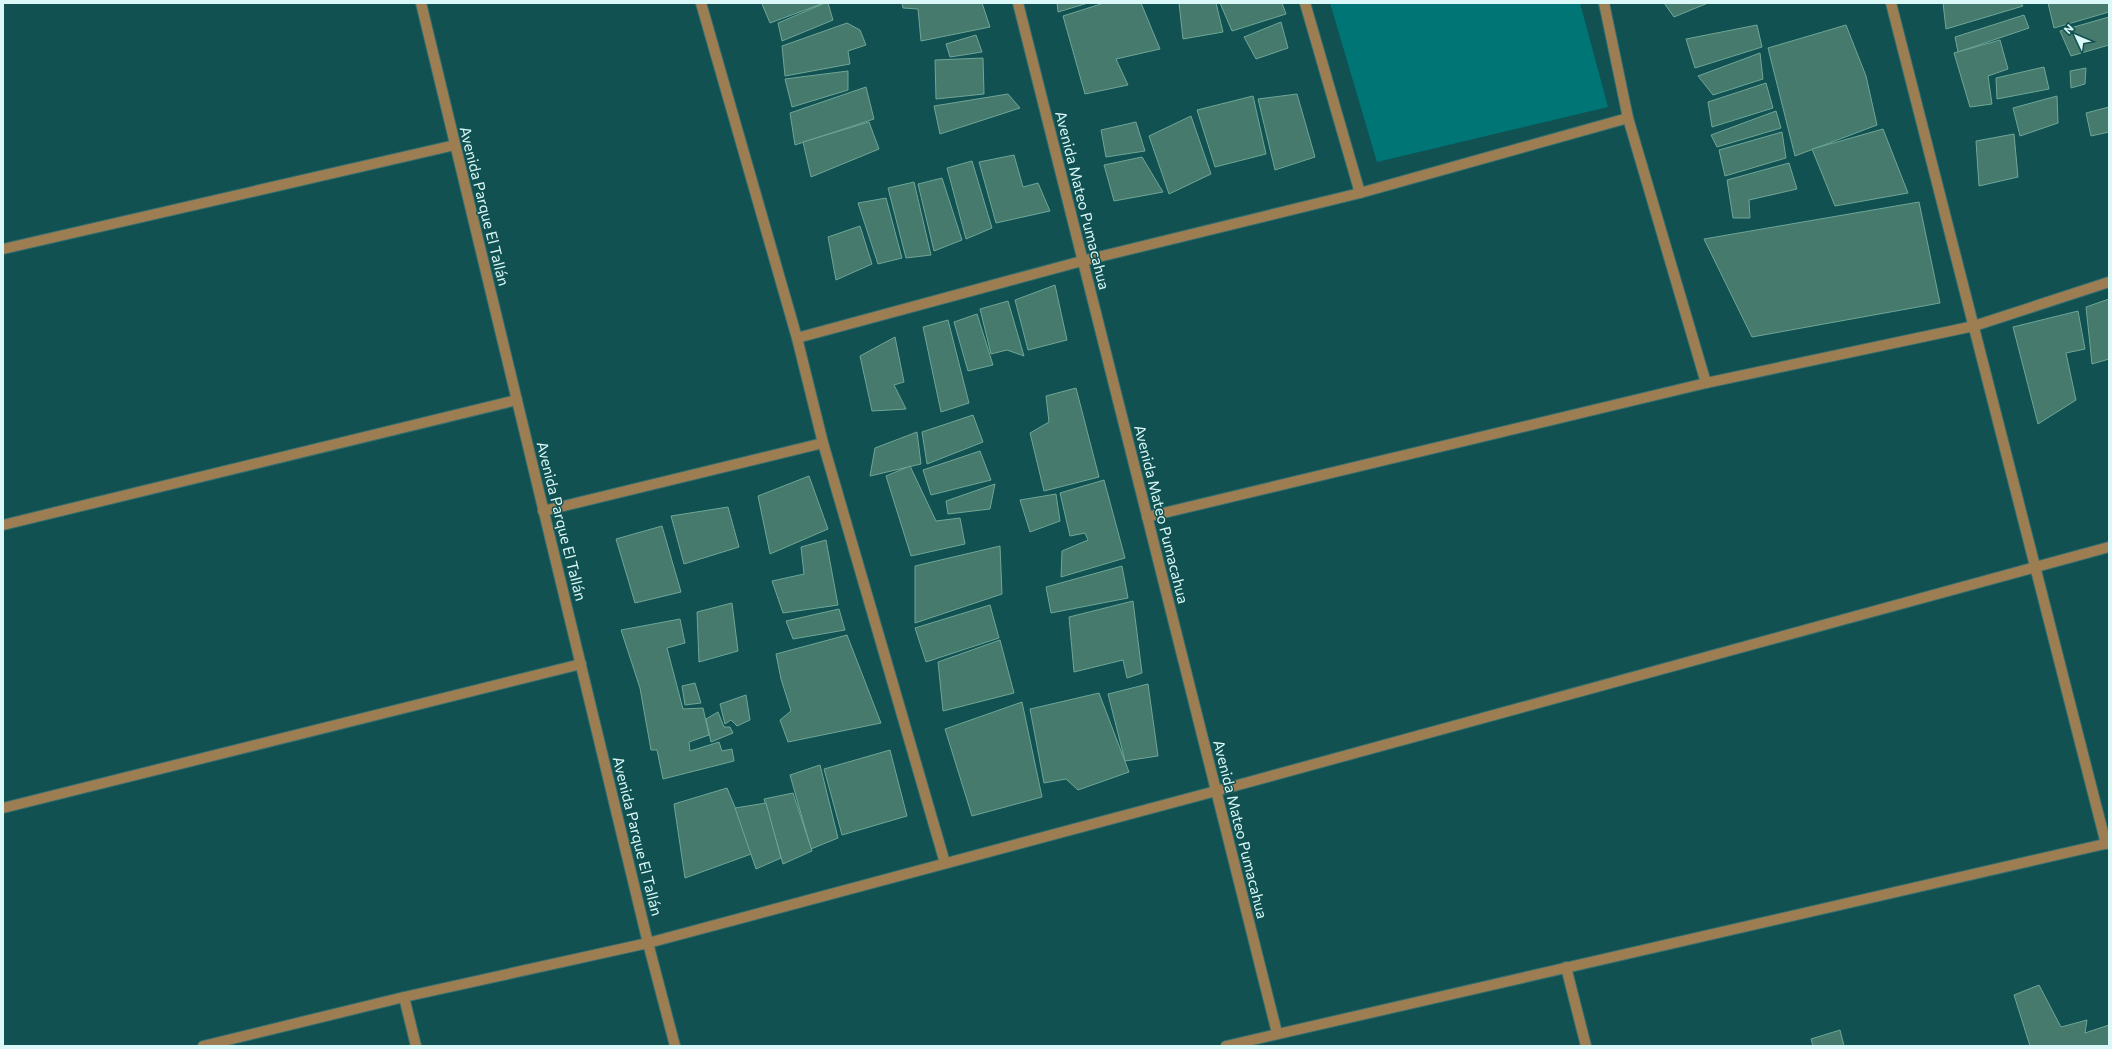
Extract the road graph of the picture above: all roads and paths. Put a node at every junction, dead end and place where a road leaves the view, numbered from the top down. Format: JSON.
{"nodes":[{"id":1,"x":421,"y":3,"type":"edge"},
{"id":2,"x":701,"y":3,"type":"edge"},
{"id":3,"x":1018,"y":3,"type":"edge"},
{"id":4,"x":1305,"y":3,"type":"edge"},
{"id":5,"x":1604,"y":3,"type":"edge"},
{"id":6,"x":1891,"y":3,"type":"edge"},
{"id":7,"x":1628,"y":118,"type":"junction"},
{"id":8,"x":455,"y":145,"type":"junction"},
{"id":9,"x":1360,"y":193,"type":"junction"},
{"id":10,"x":3,"y":249,"type":"edge"},
{"id":11,"x":1082,"y":261,"type":"junction"},
{"id":12,"x":2109,"y":282,"type":"edge"},
{"id":13,"x":1974,"y":326,"type":"junction"},
{"id":14,"x":797,"y":338,"type":"junction"},
{"id":15,"x":1706,"y":383,"type":"junction"},
{"id":16,"x":517,"y":400,"type":"junction"},
{"id":17,"x":823,"y":442,"type":"junction"},
{"id":18,"x":543,"y":510,"type":"junction"},
{"id":19,"x":1147,"y":517,"type":"junction"},
{"id":20,"x":3,"y":525,"type":"edge"},
{"id":21,"x":2109,"y":547,"type":"edge"},
{"id":22,"x":2035,"y":566,"type":"junction"},
{"id":23,"x":581,"y":664,"type":"junction"},
{"id":24,"x":1216,"y":791,"type":"junction"},
{"id":25,"x":3,"y":808,"type":"edge"},
{"id":26,"x":2108,"y":844,"type":"edge"},
{"id":27,"x":945,"y":863,"type":"junction"},
{"id":28,"x":648,"y":943,"type":"junction"},
{"id":29,"x":1566,"y":967,"type":"junction"},
{"id":30,"x":404,"y":997,"type":"junction"},
{"id":31,"x":1277,"y":1033,"type":"junction"},
{"id":32,"x":203,"y":1046,"type":"edge"},
{"id":33,"x":416,"y":1046,"type":"edge"},
{"id":34,"x":676,"y":1046,"type":"edge"},
{"id":35,"x":1226,"y":1046,"type":"edge"},
{"id":36,"x":1586,"y":1046,"type":"edge"}],
"edges":[{"from":1,"to":8,"type":"street","name":"Avenida Parque El Tallán"},
{"from":2,"to":14,"type":"street"},
{"from":3,"to":11,"type":"street","name":"Avenida Mateo Pumacahua"},
{"from":4,"to":9,"type":"street"},
{"from":5,"to":7,"type":"street"},
{"from":6,"to":13,"type":"street"},
{"from":7,"to":9,"type":"street"},
{"from":7,"to":15,"type":"street"},
{"from":8,"to":10,"type":"street"},
{"from":8,"to":16,"type":"street","name":"Avenida Parque El Tallán"},
{"from":9,"to":11,"type":"street"},
{"from":11,"to":14,"type":"street"},
{"from":11,"to":19,"type":"street","name":"Avenida Mateo Pumacahua"},
{"from":12,"to":13,"type":"street"},
{"from":13,"to":15,"type":"street"},
{"from":13,"to":22,"type":"street"},
{"from":14,"to":17,"type":"street"},
{"from":15,"to":19,"type":"street"},
{"from":16,"to":18,"type":"street","name":"Avenida Parque El Tallán"},
{"from":16,"to":20,"type":"street"},
{"from":17,"to":18,"type":"street"},
{"from":17,"to":27,"type":"street"},
{"from":18,"to":23,"type":"street","name":"Avenida Parque El Tallán"},
{"from":19,"to":24,"type":"street","name":"Avenida Mateo Pumacahua"},
{"from":21,"to":22,"type":"street"},
{"from":22,"to":24,"type":"street"},
{"from":22,"to":26,"type":"street"},
{"from":23,"to":25,"type":"street"},
{"from":23,"to":28,"type":"street","name":"Avenida Parque El Tallán"},
{"from":24,"to":27,"type":"street"},
{"from":24,"to":31,"type":"street","name":"Avenida Mateo Pumacahua"},
{"from":26,"to":29,"type":"street"},
{"from":27,"to":28,"type":"street"},
{"from":28,"to":30,"type":"street"},
{"from":28,"to":34,"type":"street","name":"Avenida Parque El Tallán"},
{"from":29,"to":31,"type":"street"},
{"from":29,"to":36,"type":"street"},
{"from":30,"to":32,"type":"street"},
{"from":30,"to":33,"type":"street"},
{"from":31,"to":35,"type":"street"}]}
